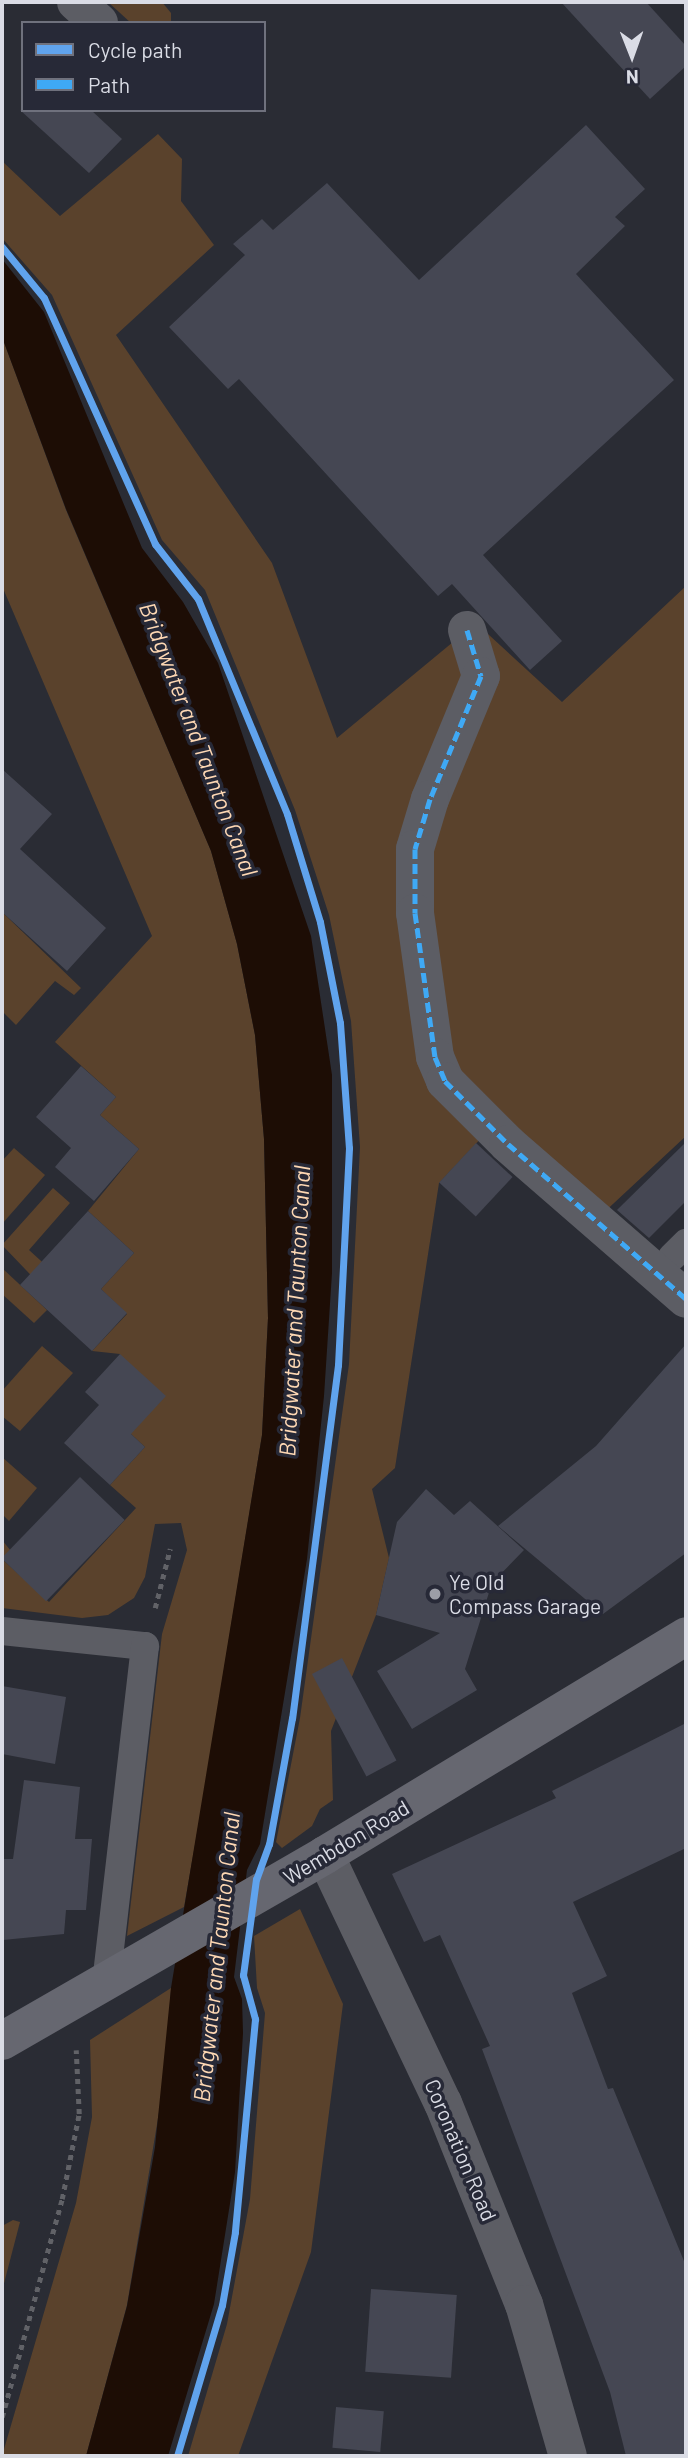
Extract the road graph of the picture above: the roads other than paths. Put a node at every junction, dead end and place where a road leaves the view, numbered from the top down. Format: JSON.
{"nodes":[{"id":1,"x":76,"y":2,"type":"edge"},
{"id":2,"x":97,"y":21,"type":"edge"},
{"id":3,"x":467,"y":630,"type":"dead end"},
{"id":4,"x":686,"y":1300,"type":"edge"},
{"id":5,"x":2,"y":1631,"type":"edge"},
{"id":6,"x":686,"y":1636,"type":"edge"},
{"id":7,"x":325,"y":1855,"type":"junction"},
{"id":8,"x":106,"y":1984,"type":"junction"},
{"id":9,"x":2,"y":2041,"type":"edge"},
{"id":10,"x":568,"y":2456,"type":"edge"}],
"edges":[{"from":1,"to":2,"type":"street"},
{"from":3,"to":4,"type":"street"},
{"from":5,"to":8,"type":"lane"},
{"from":6,"to":7,"type":"main road","name":"Wembdon Road"},
{"from":7,"to":8,"type":"main road","name":"Wembdon Road"},
{"from":7,"to":10,"type":"street","name":"Coronation Road"},
{"from":8,"to":9,"type":"main road","name":"Wembdon Road"}]}
